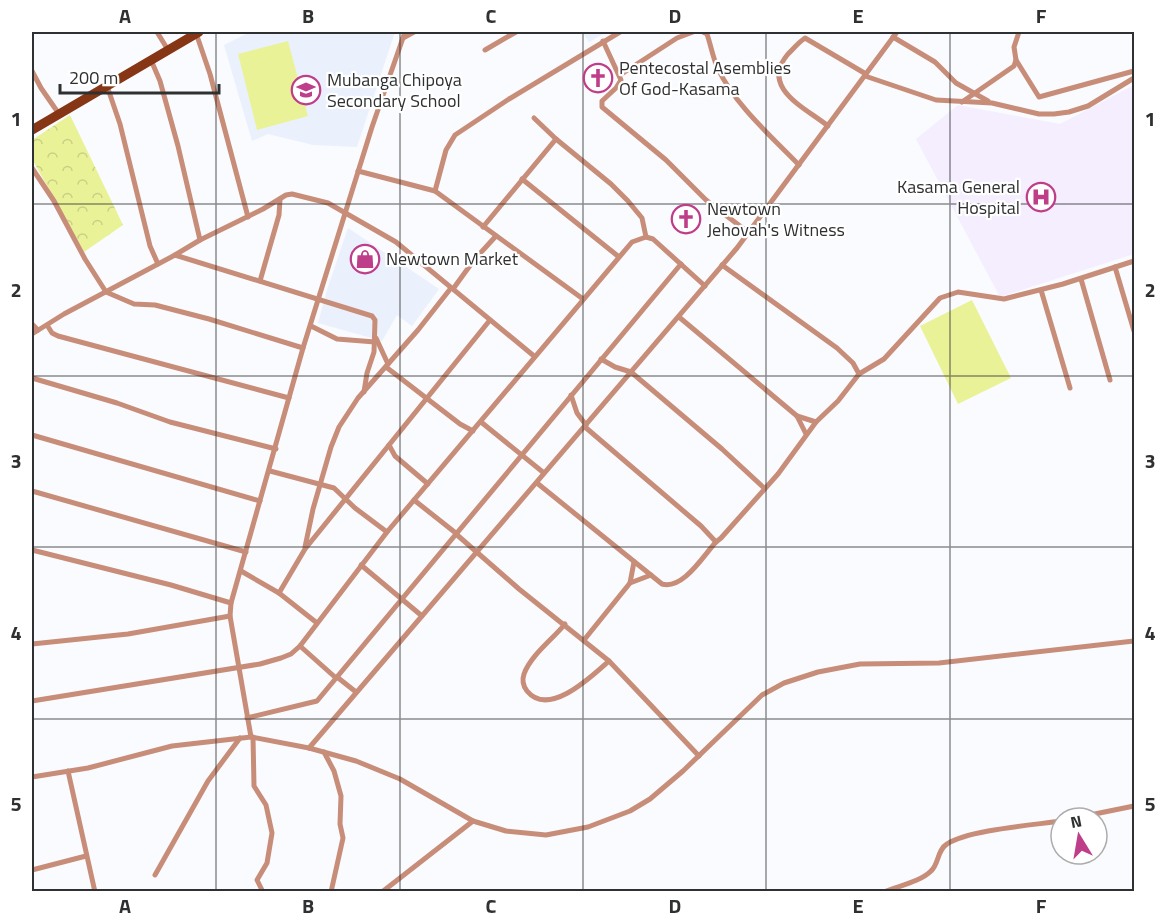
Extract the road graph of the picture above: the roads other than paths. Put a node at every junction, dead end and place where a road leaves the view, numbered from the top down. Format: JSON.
{"nodes":[{"id":1,"x":158,"y":32,"type":"edge"},
{"id":2,"x":197,"y":32,"type":"edge"},
{"id":3,"x":405,"y":32,"type":"edge"},
{"id":4,"x":414,"y":32,"type":"edge"},
{"id":5,"x":516,"y":32,"type":"edge"},
{"id":6,"x":620,"y":32,"type":"edge"},
{"id":7,"x":693,"y":32,"type":"edge"},
{"id":8,"x":703,"y":32,"type":"edge"},
{"id":9,"x":1019,"y":32,"type":"edge"},
{"id":10,"x":895,"y":34,"type":"edge"},
{"id":11,"x":403,"y":38,"type":"junction"},
{"id":12,"x":603,"y":41,"type":"junction"},
{"id":13,"x":168,"y":50,"type":"junction"},
{"id":14,"x":485,"y":50,"type":"dead end"},
{"id":15,"x":151,"y":60,"type":"junction"},
{"id":16,"x":1017,"y":60,"type":"junction"},
{"id":17,"x":32,"y":71,"type":"edge"},
{"id":18,"x":1134,"y":71,"type":"edge"},
{"id":19,"x":620,"y":75,"type":"junction"},
{"id":20,"x":865,"y":75,"type":"junction"},
{"id":21,"x":1134,"y":78,"type":"edge"},
{"id":22,"x":107,"y":86,"type":"junction"},
{"id":23,"x":973,"y":93,"type":"junction"},
{"id":24,"x":962,"y":102,"type":"junction"},
{"id":25,"x":992,"y":103,"type":"junction"},
{"id":26,"x":59,"y":114,"type":"junction"},
{"id":27,"x":534,"y":118,"type":"dead end"},
{"id":28,"x":828,"y":126,"type":"junction"},
{"id":29,"x":32,"y":130,"type":"edge"},
{"id":30,"x":556,"y":139,"type":"junction"},
{"id":31,"x":799,"y":165,"type":"junction"},
{"id":32,"x":32,"y":168,"type":"edge"},
{"id":33,"x":358,"y":171,"type":"junction"},
{"id":34,"x":522,"y":179,"type":"junction"},
{"id":35,"x":435,"y":191,"type":"junction"},
{"id":36,"x":280,"y":199,"type":"junction"},
{"id":37,"x":346,"y":214,"type":"junction"},
{"id":38,"x":248,"y":217,"type":"junction"},
{"id":39,"x":483,"y":227,"type":"junction"},
{"id":40,"x":749,"y":233,"type":"junction"},
{"id":41,"x":496,"y":236,"type":"junction"},
{"id":42,"x":646,"y":237,"type":"junction"},
{"id":43,"x":200,"y":240,"type":"junction"},
{"id":44,"x":175,"y":255,"type":"junction"},
{"id":45,"x":619,"y":257,"type":"junction"},
{"id":46,"x":1134,"y":261,"type":"edge"},
{"id":47,"x":158,"y":264,"type":"junction"},
{"id":48,"x":681,"y":264,"type":"junction"},
{"id":49,"x":722,"y":265,"type":"junction"},
{"id":50,"x":1116,"y":267,"type":"junction"},
{"id":51,"x":1081,"y":279,"type":"junction"},
{"id":52,"x":260,"y":281,"type":"junction"},
{"id":53,"x":705,"y":286,"type":"junction"},
{"id":54,"x":452,"y":288,"type":"junction"},
{"id":55,"x":1041,"y":290,"type":"junction"},
{"id":56,"x":106,"y":292,"type":"junction"},
{"id":57,"x":319,"y":298,"type":"junction"},
{"id":58,"x":583,"y":298,"type":"junction"},
{"id":59,"x":679,"y":317,"type":"junction"},
{"id":60,"x":490,"y":320,"type":"junction"},
{"id":61,"x":32,"y":324,"type":"edge"},
{"id":62,"x":47,"y":325,"type":"junction"},
{"id":63,"x":311,"y":326,"type":"junction"},
{"id":64,"x":38,"y":330,"type":"junction"},
{"id":65,"x":1134,"y":331,"type":"edge"},
{"id":66,"x":32,"y":334,"type":"edge"},
{"id":67,"x":375,"y":339,"type":"junction"},
{"id":68,"x":303,"y":348,"type":"junction"},
{"id":69,"x":534,"y":356,"type":"junction"},
{"id":70,"x":601,"y":359,"type":"junction"},
{"id":71,"x":853,"y":363,"type":"junction"},
{"id":72,"x":387,"y":365,"type":"junction"},
{"id":73,"x":868,"y":368,"type":"junction"},
{"id":74,"x":631,"y":372,"type":"junction"},
{"id":75,"x":859,"y":374,"type":"junction"},
{"id":76,"x":32,"y":378,"type":"edge"},
{"id":77,"x":1110,"y":380,"type":"dead end"},
{"id":78,"x":1070,"y":388,"type":"dead end"},
{"id":79,"x":364,"y":392,"type":"junction"},
{"id":80,"x":571,"y":395,"type":"junction"},
{"id":81,"x":289,"y":398,"type":"junction"},
{"id":82,"x":427,"y":398,"type":"junction"},
{"id":83,"x":797,"y":416,"type":"junction"},
{"id":84,"x":481,"y":422,"type":"junction"},
{"id":85,"x":816,"y":422,"type":"junction"},
{"id":86,"x":586,"y":426,"type":"junction"},
{"id":87,"x":473,"y":431,"type":"junction"},
{"id":88,"x":806,"y":434,"type":"junction"},
{"id":89,"x":32,"y":435,"type":"edge"},
{"id":90,"x":389,"y":445,"type":"junction"},
{"id":91,"x":276,"y":449,"type":"junction"},
{"id":92,"x":521,"y":455,"type":"junction"},
{"id":93,"x":270,"y":471,"type":"junction"},
{"id":94,"x":544,"y":473,"type":"junction"},
{"id":95,"x":537,"y":483,"type":"junction"},
{"id":96,"x":321,"y":484,"type":"junction"},
{"id":97,"x":428,"y":484,"type":"junction"},
{"id":98,"x":764,"y":488,"type":"junction"},
{"id":99,"x":32,"y":491,"type":"edge"},
{"id":100,"x":346,"y":499,"type":"junction"},
{"id":101,"x":414,"y":500,"type":"junction"},
{"id":102,"x":260,"y":501,"type":"junction"},
{"id":103,"x":387,"y":532,"type":"junction"},
{"id":104,"x":456,"y":534,"type":"junction"},
{"id":105,"x":716,"y":542,"type":"junction"},
{"id":106,"x":32,"y":549,"type":"edge"},
{"id":107,"x":305,"y":549,"type":"junction"},
{"id":108,"x":246,"y":552,"type":"junction"},
{"id":109,"x":477,"y":552,"type":"junction"},
{"id":110,"x":634,"y":562,"type":"junction"},
{"id":111,"x":361,"y":565,"type":"junction"},
{"id":112,"x":241,"y":571,"type":"junction"},
{"id":113,"x":651,"y":575,"type":"junction"},
{"id":114,"x":630,"y":583,"type":"junction"},
{"id":115,"x":279,"y":593,"type":"junction"},
{"id":116,"x":402,"y":598,"type":"junction"},
{"id":117,"x":231,"y":603,"type":"junction"},
{"id":118,"x":230,"y":616,"type":"junction"},
{"id":119,"x":422,"y":616,"type":"junction"},
{"id":120,"x":317,"y":623,"type":"junction"},
{"id":121,"x":565,"y":624,"type":"junction"},
{"id":122,"x":584,"y":640,"type":"junction"},
{"id":123,"x":1134,"y":641,"type":"edge"},
{"id":124,"x":32,"y":644,"type":"edge"},
{"id":125,"x":300,"y":646,"type":"junction"},
{"id":126,"x":609,"y":661,"type":"junction"},
{"id":127,"x":238,"y":667,"type":"junction"},
{"id":128,"x":337,"y":678,"type":"junction"},
{"id":129,"x":356,"y":692,"type":"junction"},
{"id":130,"x":32,"y":701,"type":"edge"},
{"id":131,"x":248,"y":718,"type":"junction"},
{"id":132,"x":252,"y":737,"type":"junction"},
{"id":133,"x":240,"y":738,"type":"junction"},
{"id":134,"x":309,"y":748,"type":"junction"},
{"id":135,"x":324,"y":752,"type":"junction"},
{"id":136,"x":699,"y":756,"type":"junction"},
{"id":137,"x":68,"y":771,"type":"junction"},
{"id":138,"x":32,"y":777,"type":"edge"},
{"id":139,"x":1134,"y":806,"type":"edge"},
{"id":140,"x":1109,"y":811,"type":"edge"},
{"id":141,"x":472,"y":821,"type":"junction"},
{"id":142,"x":1049,"y":823,"type":"edge"},
{"id":143,"x":86,"y":856,"type":"junction"},
{"id":144,"x":32,"y":870,"type":"edge"},
{"id":145,"x":155,"y":875,"type":"dead end"},
{"id":146,"x":389,"y":889,"type":"edge"},
{"id":147,"x":95,"y":891,"type":"edge"},
{"id":148,"x":263,"y":891,"type":"edge"},
{"id":149,"x":331,"y":891,"type":"edge"},
{"id":150,"x":382,"y":891,"type":"edge"},
{"id":151,"x":884,"y":891,"type":"edge"}],
"edges":[{"from":1,"to":13,"type":"street"},
{"from":2,"to":13,"type":"main road"},
{"from":2,"to":38,"type":"street"},
{"from":3,"to":11,"type":"street"},
{"from":4,"to":11,"type":"street"},
{"from":5,"to":14,"type":"street"},
{"from":6,"to":12,"type":"street"},
{"from":7,"to":19,"type":"street"},
{"from":8,"to":31,"type":"street"},
{"from":9,"to":16,"type":"street"},
{"from":10,"to":20,"type":"street"},
{"from":10,"to":23,"type":"street"},
{"from":11,"to":33,"type":"street"},
{"from":12,"to":19,"type":"street"},
{"from":12,"to":35,"type":"street"},
{"from":13,"to":15,"type":"main road"},
{"from":15,"to":22,"type":"main road"},
{"from":15,"to":43,"type":"street"},
{"from":16,"to":18,"type":"street"},
{"from":16,"to":23,"type":"street"},
{"from":17,"to":26,"type":"street"},
{"from":19,"to":40,"type":"street"},
{"from":20,"to":24,"type":"street"},
{"from":20,"to":28,"type":"street"},
{"from":20,"to":28,"type":"street"},
{"from":21,"to":25,"type":"street"},
{"from":22,"to":26,"type":"main road"},
{"from":22,"to":47,"type":"street"},
{"from":23,"to":24,"type":"street"},
{"from":23,"to":25,"type":"street"},
{"from":24,"to":25,"type":"street"},
{"from":26,"to":29,"type":"main road"},
{"from":27,"to":30,"type":"street"},
{"from":28,"to":31,"type":"street"},
{"from":30,"to":34,"type":"street"},
{"from":30,"to":42,"type":"street"},
{"from":31,"to":40,"type":"street"},
{"from":32,"to":56,"type":"street"},
{"from":33,"to":35,"type":"street"},
{"from":33,"to":37,"type":"street"},
{"from":34,"to":39,"type":"street"},
{"from":34,"to":45,"type":"street"},
{"from":35,"to":39,"type":"street"},
{"from":36,"to":37,"type":"street"},
{"from":36,"to":38,"type":"street"},
{"from":36,"to":52,"type":"street"},
{"from":37,"to":54,"type":"street"},
{"from":37,"to":57,"type":"street"},
{"from":38,"to":43,"type":"street"},
{"from":39,"to":41,"type":"street"},
{"from":40,"to":49,"type":"street"},
{"from":41,"to":54,"type":"street"},
{"from":41,"to":58,"type":"street"},
{"from":42,"to":45,"type":"street"},
{"from":42,"to":48,"type":"street"},
{"from":43,"to":44,"type":"street"},
{"from":44,"to":47,"type":"street"},
{"from":44,"to":52,"type":"street"},
{"from":45,"to":58,"type":"street"},
{"from":46,"to":50,"type":"street"},
{"from":47,"to":56,"type":"street"},
{"from":48,"to":53,"type":"street"},
{"from":48,"to":70,"type":"street"},
{"from":49,"to":53,"type":"street"},
{"from":49,"to":71,"type":"street"},
{"from":50,"to":51,"type":"street"},
{"from":50,"to":65,"type":"street"},
{"from":51,"to":55,"type":"street"},
{"from":51,"to":77,"type":"street"},
{"from":52,"to":57,"type":"street"},
{"from":53,"to":59,"type":"street"},
{"from":54,"to":60,"type":"street"},
{"from":54,"to":72,"type":"street"},
{"from":55,"to":73,"type":"street"},
{"from":55,"to":78,"type":"street"},
{"from":56,"to":62,"type":"street"},
{"from":56,"to":68,"type":"street"},
{"from":57,"to":63,"type":"street"},
{"from":57,"to":67,"type":"street"},
{"from":58,"to":69,"type":"street"},
{"from":59,"to":74,"type":"street"},
{"from":59,"to":83,"type":"street"},
{"from":60,"to":69,"type":"street"},
{"from":60,"to":82,"type":"street"},
{"from":61,"to":64,"type":"street"},
{"from":62,"to":64,"type":"street"},
{"from":62,"to":81,"type":"street"},
{"from":63,"to":67,"type":"street"},
{"from":63,"to":68,"type":"street"},
{"from":64,"to":66,"type":"street"},
{"from":67,"to":72,"type":"street"},
{"from":67,"to":79,"type":"street"},
{"from":68,"to":81,"type":"street"},
{"from":69,"to":84,"type":"street"},
{"from":70,"to":74,"type":"street"},
{"from":70,"to":80,"type":"street"},
{"from":71,"to":73,"type":"street"},
{"from":71,"to":75,"type":"street"},
{"from":72,"to":79,"type":"street"},
{"from":72,"to":82,"type":"street"},
{"from":73,"to":75,"type":"street"},
{"from":74,"to":86,"type":"street"},
{"from":74,"to":98,"type":"street"},
{"from":75,"to":85,"type":"street"},
{"from":76,"to":91,"type":"street"},
{"from":79,"to":96,"type":"street"},
{"from":80,"to":86,"type":"street"},
{"from":80,"to":92,"type":"street"},
{"from":81,"to":91,"type":"street"},
{"from":82,"to":87,"type":"street"},
{"from":82,"to":90,"type":"street"},
{"from":83,"to":85,"type":"street"},
{"from":83,"to":88,"type":"street"},
{"from":84,"to":87,"type":"street"},
{"from":84,"to":92,"type":"street"},
{"from":85,"to":88,"type":"street"},
{"from":86,"to":94,"type":"street"},
{"from":86,"to":105,"type":"street"},
{"from":87,"to":97,"type":"street"},
{"from":88,"to":98,"type":"street"},
{"from":89,"to":102,"type":"street"},
{"from":90,"to":97,"type":"street"},
{"from":90,"to":100,"type":"street"},
{"from":91,"to":93,"type":"street"},
{"from":92,"to":94,"type":"street"},
{"from":92,"to":104,"type":"street"},
{"from":93,"to":96,"type":"street"},
{"from":93,"to":102,"type":"street"},
{"from":94,"to":95,"type":"street"},
{"from":95,"to":109,"type":"street"},
{"from":95,"to":110,"type":"street"},
{"from":96,"to":100,"type":"street"},
{"from":96,"to":107,"type":"street"},
{"from":97,"to":101,"type":"street"},
{"from":98,"to":105,"type":"street"},
{"from":99,"to":108,"type":"street"},
{"from":100,"to":103,"type":"street"},
{"from":100,"to":107,"type":"street"},
{"from":101,"to":103,"type":"street"},
{"from":101,"to":104,"type":"street"},
{"from":102,"to":108,"type":"street"},
{"from":103,"to":111,"type":"street"},
{"from":104,"to":109,"type":"street"},
{"from":104,"to":116,"type":"street"},
{"from":105,"to":113,"type":"street"},
{"from":106,"to":117,"type":"street"},
{"from":107,"to":115,"type":"street"},
{"from":108,"to":112,"type":"street"},
{"from":109,"to":119,"type":"street"},
{"from":109,"to":121,"type":"street"},
{"from":110,"to":113,"type":"street"},
{"from":110,"to":114,"type":"street"},
{"from":111,"to":116,"type":"street"},
{"from":111,"to":120,"type":"street"},
{"from":112,"to":115,"type":"street"},
{"from":112,"to":117,"type":"street"},
{"from":113,"to":114,"type":"street"},
{"from":114,"to":122,"type":"street"},
{"from":115,"to":120,"type":"street"},
{"from":116,"to":119,"type":"street"},
{"from":116,"to":128,"type":"street"},
{"from":117,"to":118,"type":"street"},
{"from":118,"to":124,"type":"street"},
{"from":118,"to":127,"type":"street"},
{"from":119,"to":129,"type":"street"},
{"from":120,"to":125,"type":"street"},
{"from":121,"to":122,"type":"street"},
{"from":121,"to":126,"type":"street"},
{"from":122,"to":126,"type":"street"},
{"from":123,"to":136,"type":"street"},
{"from":125,"to":127,"type":"street"},
{"from":125,"to":128,"type":"street"},
{"from":126,"to":136,"type":"street"},
{"from":127,"to":130,"type":"street"},
{"from":127,"to":131,"type":"street"},
{"from":128,"to":129,"type":"street"},
{"from":128,"to":131,"type":"street"},
{"from":129,"to":134,"type":"street"},
{"from":131,"to":132,"type":"street"},
{"from":132,"to":133,"type":"street"},
{"from":132,"to":134,"type":"street"},
{"from":132,"to":148,"type":"street"},
{"from":133,"to":137,"type":"street"},
{"from":133,"to":145,"type":"street"},
{"from":134,"to":135,"type":"street"},
{"from":135,"to":141,"type":"street"},
{"from":135,"to":149,"type":"street"},
{"from":136,"to":141,"type":"street"},
{"from":137,"to":138,"type":"street"},
{"from":137,"to":143,"type":"street"},
{"from":139,"to":140,"type":"street"},
{"from":141,"to":146,"type":"street"},
{"from":142,"to":151,"type":"street"},
{"from":143,"to":144,"type":"street"},
{"from":143,"to":147,"type":"street"},
{"from":146,"to":150,"type":"street"}]}
